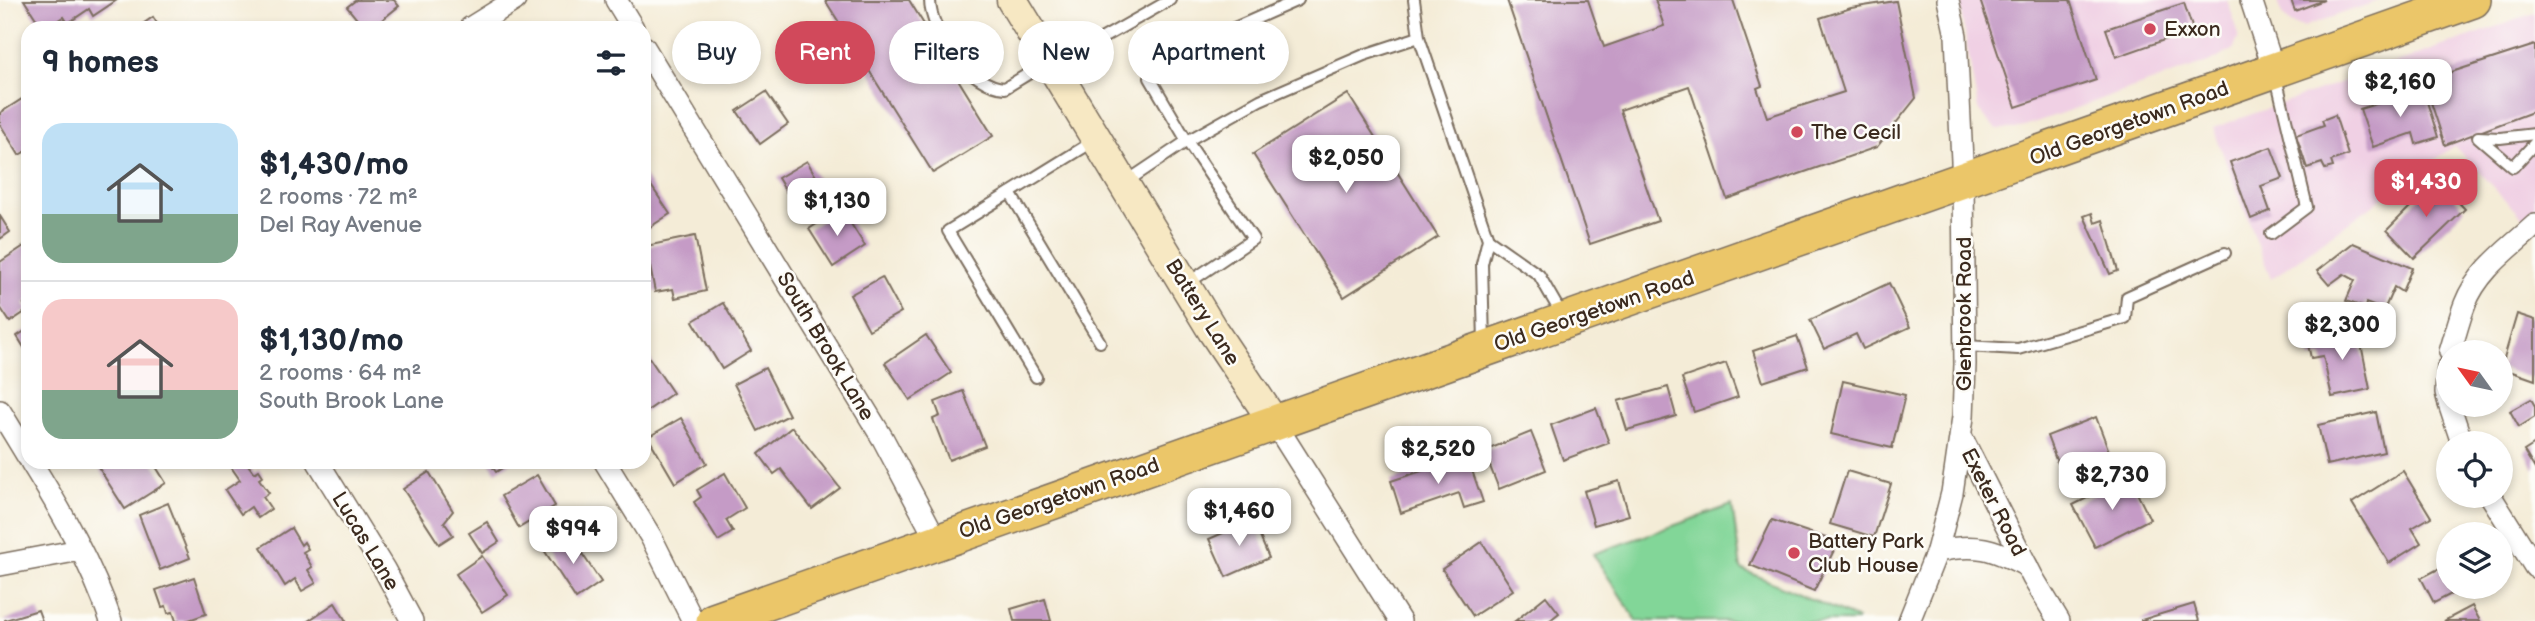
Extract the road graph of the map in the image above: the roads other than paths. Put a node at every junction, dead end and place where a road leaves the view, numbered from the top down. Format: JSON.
{"nodes":[{"id":1,"x":515,"y":0,"type":"edge"},
{"id":2,"x":616,"y":0,"type":"edge"},
{"id":3,"x":930,"y":0,"type":"edge"},
{"id":4,"x":1012,"y":0,"type":"edge"},
{"id":5,"x":1170,"y":0,"type":"edge"},
{"id":6,"x":1298,"y":0,"type":"edge"},
{"id":7,"x":1413,"y":0,"type":"edge"},
{"id":8,"x":1948,"y":0,"type":"edge"},
{"id":9,"x":2250,"y":0,"type":"edge"},
{"id":10,"x":2473,"y":0,"type":"edge"},
{"id":11,"x":486,"y":7,"type":"edge"},
{"id":12,"x":475,"y":21,"type":"edge"},
{"id":13,"x":629,"y":21,"type":"edge"},
{"id":14,"x":1025,"y":21,"type":"edge"},
{"id":15,"x":1114,"y":30,"type":"edge"},
{"id":16,"x":1419,"y":37,"type":"junction"},
{"id":17,"x":651,"y":58,"type":"edge"},
{"id":18,"x":2274,"y":71,"type":"junction"},
{"id":19,"x":1018,"y":81,"type":"edge"},
{"id":20,"x":1063,"y":84,"type":"edge"},
{"id":21,"x":2535,"y":134,"type":"edge"},
{"id":22,"x":1097,"y":139,"type":"junction"},
{"id":23,"x":1187,"y":141,"type":"junction"},
{"id":24,"x":2535,"y":143,"type":"edge"},
{"id":25,"x":1963,"y":182,"type":"junction"},
{"id":26,"x":1124,"y":184,"type":"junction"},
{"id":27,"x":1010,"y":193,"type":"junction"},
{"id":28,"x":2535,"y":225,"type":"edge"},
{"id":29,"x":2271,"y":234,"type":"dead end"},
{"id":30,"x":1488,"y":239,"type":"junction"},
{"id":31,"x":2225,"y":253,"type":"dead end"},
{"id":32,"x":1186,"y":285,"type":"junction"},
{"id":33,"x":1565,"y":321,"type":"junction"},
{"id":34,"x":2454,"y":340,"type":"edge"},
{"id":35,"x":1100,"y":342,"type":"dead end"},
{"id":36,"x":1965,"y":346,"type":"junction"},
{"id":37,"x":1484,"y":349,"type":"junction"},
{"id":38,"x":1036,"y":377,"type":"dead end"},
{"id":39,"x":0,"y":411,"type":"edge"},
{"id":40,"x":1274,"y":422,"type":"junction"},
{"id":41,"x":1962,"y":438,"type":"junction"},
{"id":42,"x":21,"y":446,"type":"edge"},
{"id":43,"x":35,"y":469,"type":"edge"},
{"id":44,"x":322,"y":469,"type":"edge"},
{"id":45,"x":609,"y":469,"type":"edge"},
{"id":46,"x":2498,"y":508,"type":"edge"},
{"id":47,"x":937,"y":541,"type":"junction"},
{"id":48,"x":80,"y":550,"type":"junction"},
{"id":49,"x":1937,"y":551,"type":"junction"},
{"id":50,"x":0,"y":565,"type":"edge"},
{"id":51,"x":2027,"y":566,"type":"junction"},
{"id":52,"x":2535,"y":567,"type":"edge"},
{"id":53,"x":111,"y":621,"type":"edge"},
{"id":54,"x":412,"y":621,"type":"edge"},
{"id":55,"x":693,"y":621,"type":"edge"},
{"id":56,"x":714,"y":621,"type":"edge"},
{"id":57,"x":1400,"y":621,"type":"edge"},
{"id":58,"x":1909,"y":621,"type":"edge"},
{"id":59,"x":2059,"y":621,"type":"edge"}],
"edges":[{"from":1,"to":11,"type":"street"},
{"from":2,"to":13,"type":"street"},
{"from":3,"to":19,"type":"lane"},
{"from":4,"to":14,"type":"street","name":"Battery Lane"},
{"from":5,"to":15,"type":"lane"},
{"from":6,"to":23,"type":"lane"},
{"from":7,"to":16,"type":"lane"},
{"from":8,"to":25,"type":"street","name":"Glenbrook Road"},
{"from":9,"to":18,"type":"street"},
{"from":10,"to":18,"type":"main road","name":"Old Georgetown Road"},
{"from":11,"to":12,"type":"street"},
{"from":16,"to":23,"type":"lane"},
{"from":16,"to":30,"type":"lane"},
{"from":17,"to":47,"type":"street","name":"South Brook Lane"},
{"from":18,"to":25,"type":"main road","name":"Old Georgetown Road"},
{"from":18,"to":29,"type":"lane"},
{"from":20,"to":22,"type":"street","name":"Battery Lane"},
{"from":21,"to":24,"type":"lane"},
{"from":22,"to":26,"type":"street","name":"Battery Lane"},
{"from":22,"to":27,"type":"lane"},
{"from":23,"to":26,"type":"lane"},
{"from":23,"to":32,"type":"lane"},
{"from":25,"to":33,"type":"main road","name":"Old Georgetown Road"},
{"from":25,"to":36,"type":"street","name":"Glenbrook Road"},
{"from":26,"to":32,"type":"street","name":"Battery Lane"},
{"from":27,"to":35,"type":"lane"},
{"from":27,"to":38,"type":"lane"},
{"from":28,"to":34,"type":"street"},
{"from":30,"to":33,"type":"lane"},
{"from":30,"to":37,"type":"lane"},
{"from":31,"to":36,"type":"lane"},
{"from":32,"to":40,"type":"street","name":"Battery Lane"},
{"from":33,"to":37,"type":"main road","name":"Old Georgetown Road"},
{"from":36,"to":41,"type":"street","name":"Glenbrook Road"},
{"from":37,"to":40,"type":"main road","name":"Old Georgetown Road"},
{"from":39,"to":42,"type":"street"},
{"from":40,"to":47,"type":"main road","name":"Old Georgetown Road"},
{"from":40,"to":57,"type":"street","name":"Battery Lane"},
{"from":41,"to":49,"type":"street","name":"Glenbrook Road"},
{"from":41,"to":51,"type":"street","name":"Exeter Road"},
{"from":43,"to":48,"type":"street"},
{"from":44,"to":54,"type":"street","name":"Lucas Lane"},
{"from":45,"to":55,"type":"street"},
{"from":46,"to":52,"type":"street"},
{"from":47,"to":56,"type":"main road","name":"Old Georgetown Road"},
{"from":48,"to":50,"type":"street"},
{"from":48,"to":53,"type":"street"},
{"from":49,"to":51,"type":"street","name":"Exeter Road"},
{"from":49,"to":58,"type":"street","name":"Glenbrook Road"},
{"from":51,"to":59,"type":"street","name":"Exeter Road"}]}
